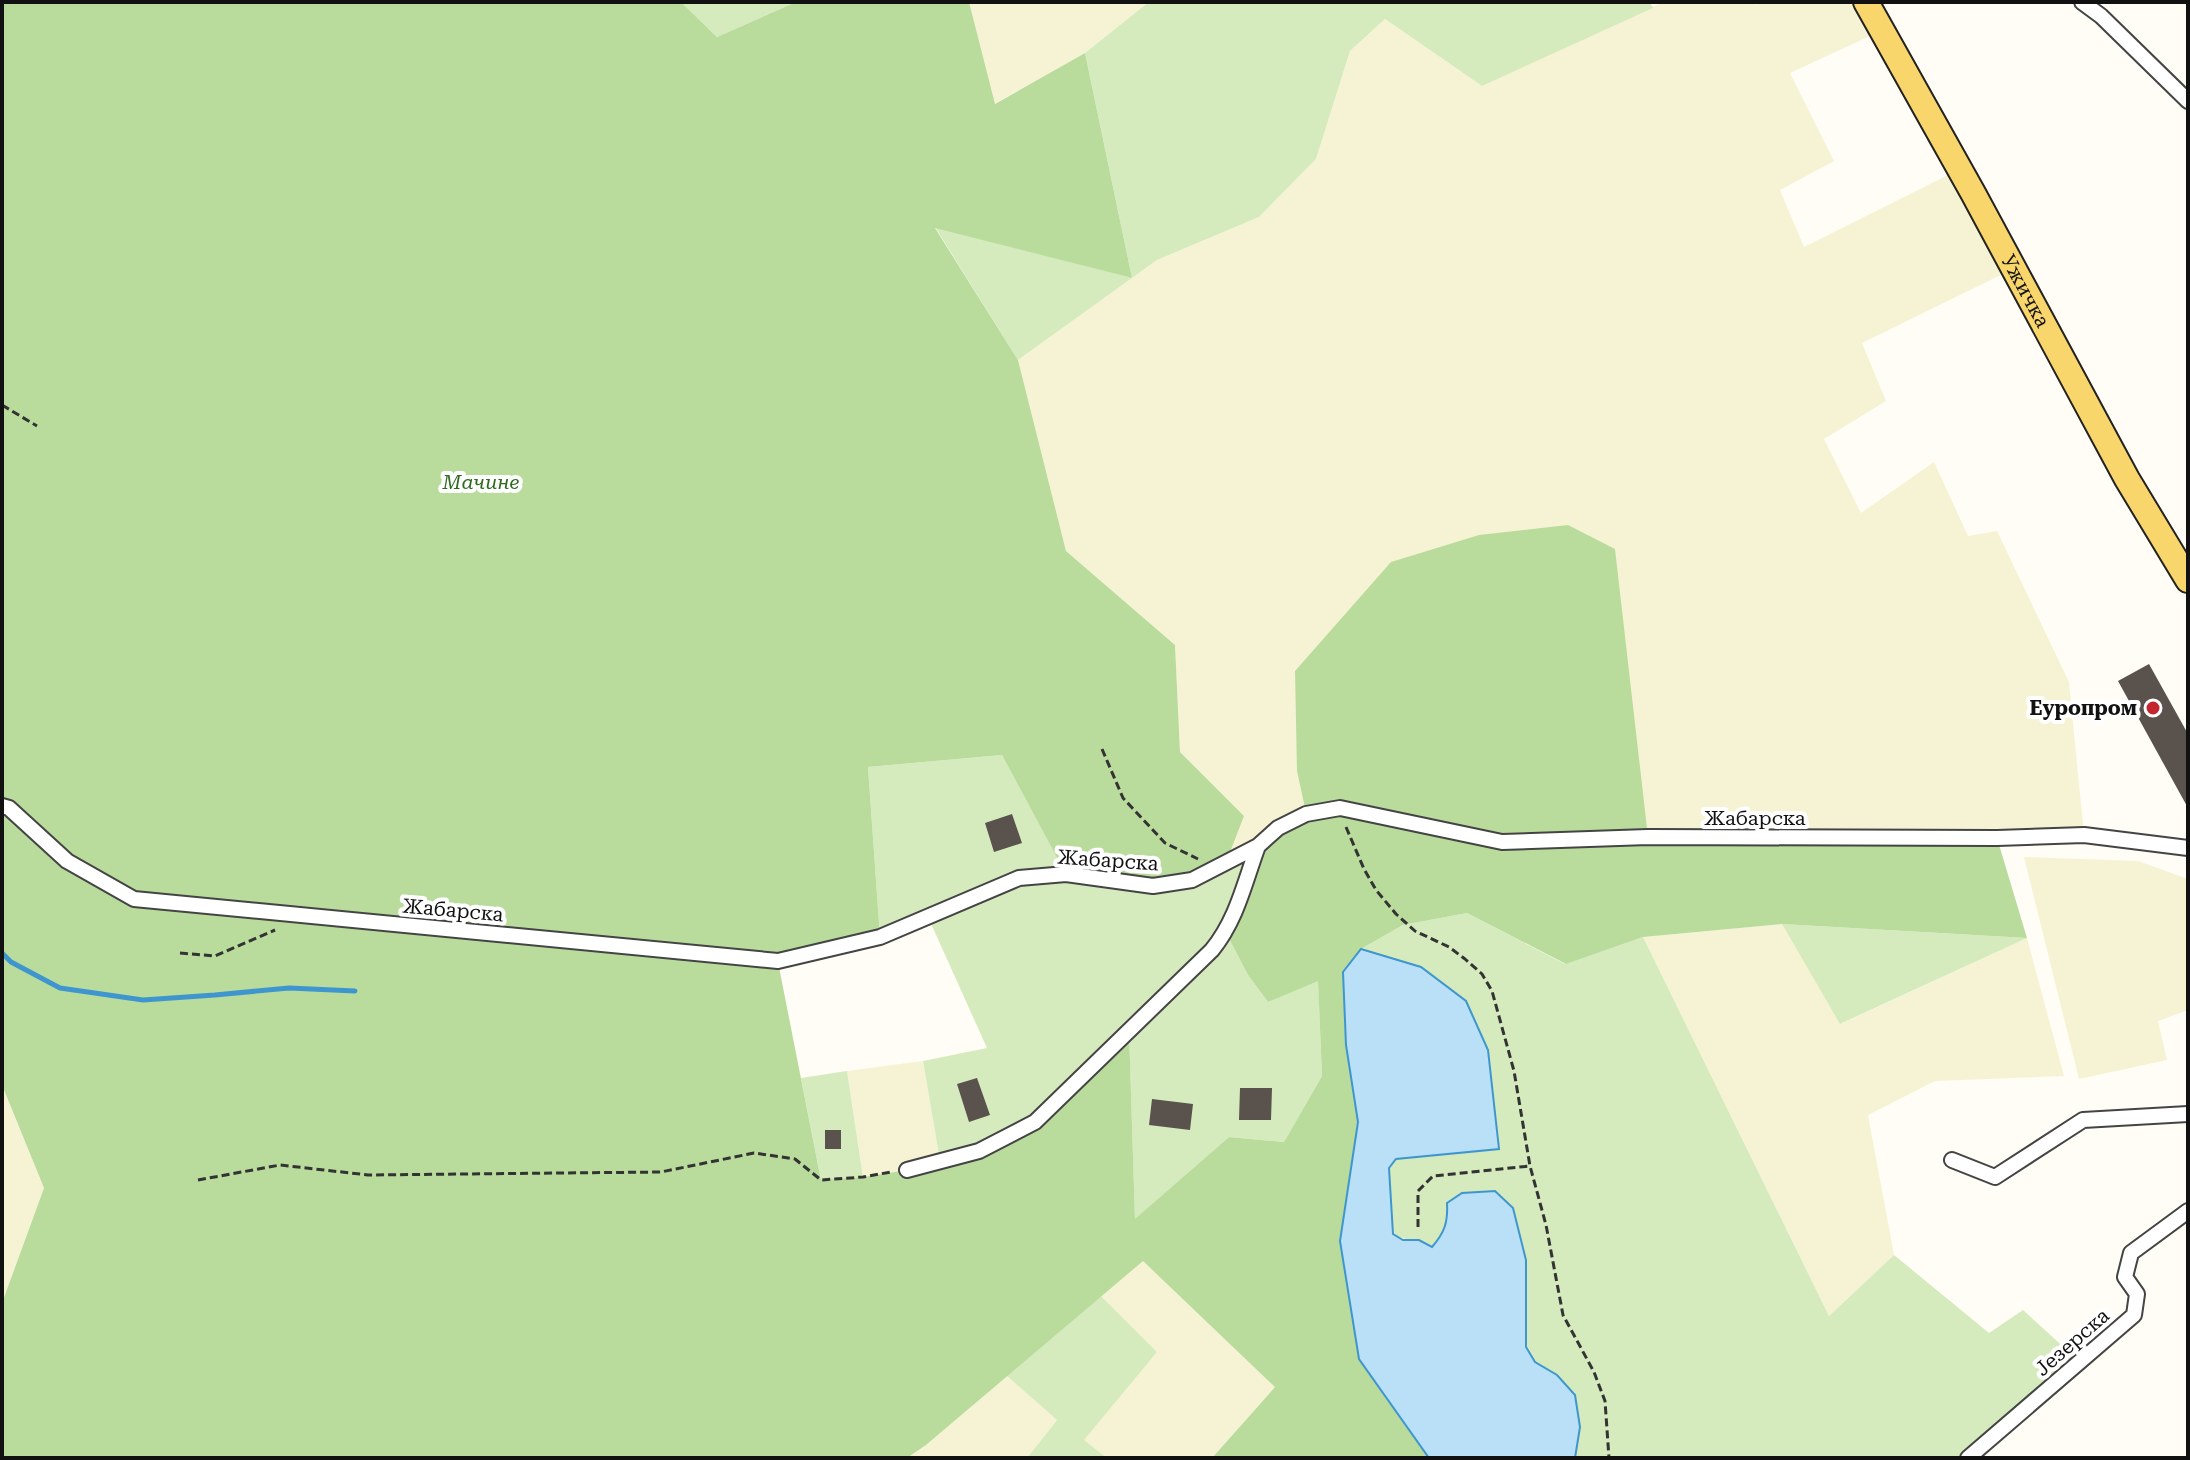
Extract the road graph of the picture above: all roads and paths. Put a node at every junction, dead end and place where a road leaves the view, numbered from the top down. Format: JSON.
{"nodes":[{"id":1,"x":1866,"y":2,"type":"edge"},
{"id":2,"x":2082,"y":2,"type":"edge"},
{"id":3,"x":2188,"y":101,"type":"edge"},
{"id":4,"x":2,"y":405,"type":"edge"},
{"id":5,"x":37,"y":426,"type":"dead end"},
{"id":6,"x":2188,"y":580,"type":"edge"},
{"id":7,"x":1102,"y":749,"type":"dead end"},
{"id":8,"x":2,"y":806,"type":"edge"},
{"id":9,"x":1340,"y":808,"type":"junction"},
{"id":10,"x":1258,"y":846,"type":"junction"},
{"id":11,"x":2188,"y":848,"type":"edge"},
{"id":12,"x":1225,"y":865,"type":"junction"},
{"id":13,"x":308,"y":916,"type":"junction"},
{"id":14,"x":180,"y":953,"type":"dead end"},
{"id":15,"x":2188,"y":1114,"type":"edge"},
{"id":16,"x":1952,"y":1160,"type":"dead end"},
{"id":17,"x":1530,"y":1166,"type":"junction"},
{"id":18,"x":907,"y":1170,"type":"joint"},
{"id":19,"x":198,"y":1180,"type":"dead end"},
{"id":20,"x":2188,"y":1211,"type":"edge"},
{"id":21,"x":1418,"y":1227,"type":"dead end"},
{"id":22,"x":1609,"y":1458,"type":"edge"},
{"id":23,"x":1968,"y":1458,"type":"edge"}],
"edges":[{"from":1,"to":6,"type":"main road","name":"Ужичка"},
{"from":2,"to":3,"type":"street"},
{"from":4,"to":5,"type":"path"},
{"from":7,"to":12,"type":"path"},
{"from":8,"to":13,"type":"street","name":"Жабарска"},
{"from":9,"to":10,"type":"street","name":"Жабарска"},
{"from":9,"to":11,"type":"street","name":"Жабарска"},
{"from":9,"to":17,"type":"path"},
{"from":10,"to":12,"type":"street","name":"Жабарска"},
{"from":10,"to":18,"type":"street"},
{"from":12,"to":13,"type":"street","name":"Жабарска"},
{"from":13,"to":14,"type":"path"},
{"from":15,"to":16,"type":"street"},
{"from":17,"to":21,"type":"path"},
{"from":17,"to":22,"type":"path"},
{"from":18,"to":19,"type":"path"},
{"from":20,"to":23,"type":"street","name":"Језерска"}]}
